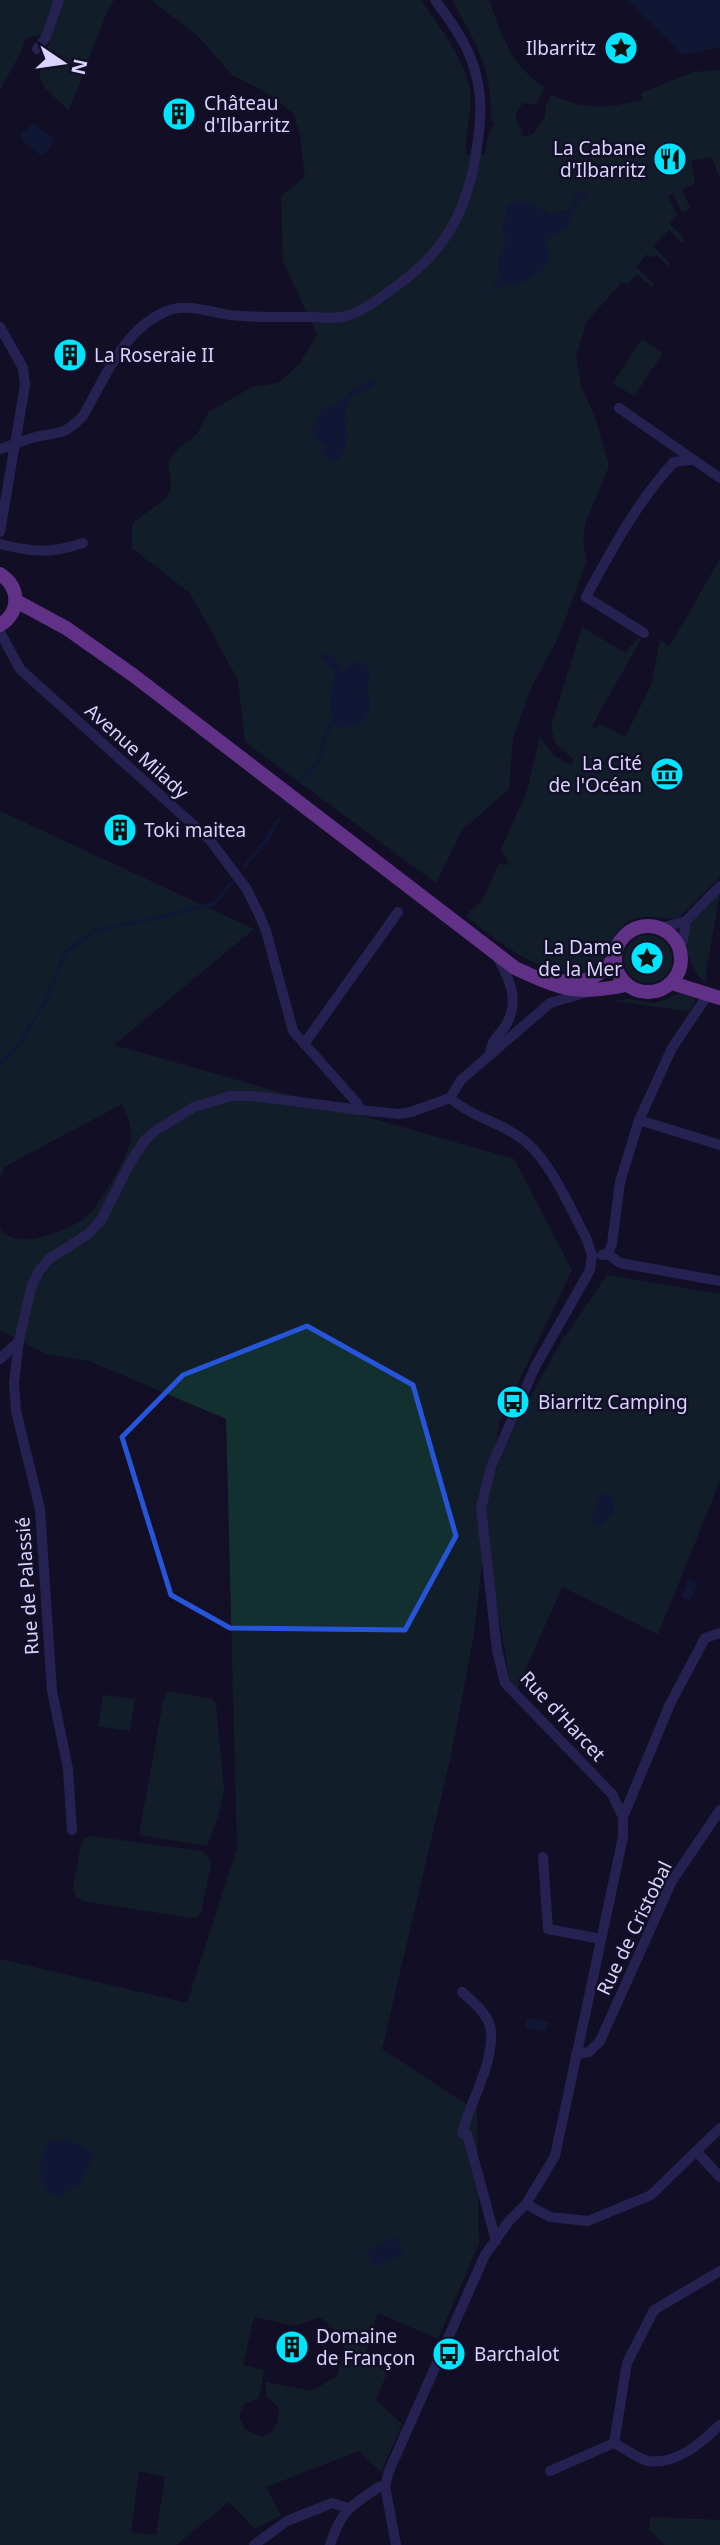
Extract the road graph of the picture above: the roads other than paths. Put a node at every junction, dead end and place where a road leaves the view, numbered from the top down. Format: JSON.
{"nodes":[{"id":1,"x":59,"y":0,"type":"edge"},
{"id":2,"x":435,"y":0,"type":"edge"},
{"id":3,"x":37,"y":49,"type":"dead end"},
{"id":4,"x":0,"y":327,"type":"edge"},
{"id":5,"x":619,"y":408,"type":"dead end"},
{"id":6,"x":15,"y":444,"type":"junction"},
{"id":7,"x":0,"y":449,"type":"edge"},
{"id":8,"x":691,"y":460,"type":"junction"},
{"id":9,"x":720,"y":478,"type":"edge"},
{"id":10,"x":0,"y":532,"type":"edge"},
{"id":11,"x":83,"y":543,"type":"dead end"},
{"id":12,"x":0,"y":544,"type":"edge"},
{"id":13,"x":0,"y":574,"type":"edge"},
{"id":14,"x":16,"y":601,"type":"junction"},
{"id":15,"x":0,"y":625,"type":"edge"},
{"id":16,"x":0,"y":632,"type":"edge"},
{"id":17,"x":644,"y":633,"type":"dead end"},
{"id":18,"x":720,"y":886,"type":"edge"},
{"id":19,"x":398,"y":912,"type":"dead end"},
{"id":20,"x":686,"y":921,"type":"junction"},
{"id":21,"x":661,"y":928,"type":"junction"},
{"id":22,"x":681,"y":953,"type":"junction"},
{"id":23,"x":498,"y":956,"type":"junction"},
{"id":24,"x":615,"y":958,"type":"junction"},
{"id":25,"x":537,"y":978,"type":"junction"},
{"id":26,"x":672,"y":983,"type":"junction"},
{"id":27,"x":626,"y":985,"type":"junction"},
{"id":28,"x":588,"y":992,"type":"junction"},
{"id":29,"x":714,"y":995,"type":"edge"},
{"id":30,"x":304,"y":1044,"type":"junction"},
{"id":31,"x":490,"y":1053,"type":"junction"},
{"id":32,"x":450,"y":1098,"type":"junction"},
{"id":33,"x":360,"y":1110,"type":"junction"},
{"id":34,"x":639,"y":1121,"type":"junction"},
{"id":35,"x":720,"y":1144,"type":"edge"},
{"id":36,"x":608,"y":1254,"type":"junction"},
{"id":37,"x":592,"y":1255,"type":"junction"},
{"id":38,"x":720,"y":1281,"type":"edge"},
{"id":39,"x":19,"y":1341,"type":"junction"},
{"id":40,"x":0,"y":1359,"type":"edge"},
{"id":41,"x":720,"y":1633,"type":"edge"},
{"id":42,"x":720,"y":1810,"type":"edge"},
{"id":43,"x":623,"y":1817,"type":"junction"},
{"id":44,"x":72,"y":1830,"type":"dead end"},
{"id":45,"x":543,"y":1857,"type":"dead end"},
{"id":46,"x":601,"y":1939,"type":"junction"},
{"id":47,"x":462,"y":1992,"type":"dead end"},
{"id":48,"x":576,"y":2054,"type":"junction"},
{"id":49,"x":720,"y":2128,"type":"edge"},
{"id":50,"x":697,"y":2152,"type":"junction"},
{"id":51,"x":720,"y":2177,"type":"edge"},
{"id":52,"x":526,"y":2204,"type":"junction"},
{"id":53,"x":496,"y":2241,"type":"junction"},
{"id":54,"x":720,"y":2271,"type":"edge"},
{"id":55,"x":720,"y":2425,"type":"edge"},
{"id":56,"x":614,"y":2443,"type":"junction"},
{"id":57,"x":550,"y":2471,"type":"dead end"},
{"id":58,"x":385,"y":2486,"type":"junction"},
{"id":59,"x":348,"y":2508,"type":"junction"},
{"id":60,"x":254,"y":2545,"type":"edge"},
{"id":61,"x":330,"y":2545,"type":"edge"},
{"id":62,"x":396,"y":2545,"type":"edge"}],
"edges":[{"from":1,"to":3,"type":"street"},
{"from":2,"to":6,"type":"street"},
{"from":4,"to":6,"type":"street"},
{"from":5,"to":8,"type":"street"},
{"from":6,"to":7,"type":"street"},
{"from":6,"to":10,"type":"street"},
{"from":8,"to":9,"type":"street"},
{"from":8,"to":17,"type":"street"},
{"from":11,"to":12,"type":"street"},
{"from":13,"to":14,"type":"main road"},
{"from":14,"to":15,"type":"main road"},
{"from":14,"to":23,"type":"main road"},
{"from":16,"to":30,"type":"street","name":"Avenue Milady"},
{"from":18,"to":20,"type":"street"},
{"from":19,"to":30,"type":"street"},
{"from":20,"to":21,"type":"street"},
{"from":20,"to":22,"type":"street"},
{"from":21,"to":22,"type":"main road"},
{"from":21,"to":24,"type":"main road"},
{"from":22,"to":26,"type":"main road"},
{"from":22,"to":29,"type":"main road"},
{"from":23,"to":25,"type":"main road"},
{"from":23,"to":31,"type":"street"},
{"from":24,"to":25,"type":"main road"},
{"from":24,"to":27,"type":"main road"},
{"from":25,"to":28,"type":"main road"},
{"from":26,"to":27,"type":"main road"},
{"from":26,"to":29,"type":"main road"},
{"from":27,"to":28,"type":"main road"},
{"from":28,"to":31,"type":"street"},
{"from":29,"to":34,"type":"street"},
{"from":30,"to":33,"type":"street","name":"Avenue Milady"},
{"from":31,"to":32,"type":"street"},
{"from":32,"to":33,"type":"street","name":"Rue de Palassié"},
{"from":32,"to":37,"type":"street"},
{"from":33,"to":39,"type":"street","name":"Rue de Palassié"},
{"from":34,"to":35,"type":"street"},
{"from":34,"to":36,"type":"street"},
{"from":36,"to":37,"type":"street"},
{"from":36,"to":38,"type":"street"},
{"from":37,"to":43,"type":"street","name":"Rue d'Harcet"},
{"from":39,"to":40,"type":"street"},
{"from":39,"to":44,"type":"street","name":"Rue de Palassié"},
{"from":41,"to":43,"type":"street"},
{"from":42,"to":48,"type":"street","name":"Rue de Cristobal"},
{"from":43,"to":46,"type":"street"},
{"from":45,"to":46,"type":"street"},
{"from":46,"to":48,"type":"street"},
{"from":47,"to":53,"type":"street"},
{"from":48,"to":52,"type":"street"},
{"from":49,"to":50,"type":"street"},
{"from":50,"to":51,"type":"street"},
{"from":50,"to":52,"type":"street"},
{"from":52,"to":53,"type":"street"},
{"from":53,"to":58,"type":"street"},
{"from":54,"to":56,"type":"street"},
{"from":55,"to":56,"type":"street"},
{"from":56,"to":57,"type":"street"},
{"from":58,"to":59,"type":"street"},
{"from":58,"to":62,"type":"street"},
{"from":59,"to":60,"type":"street"},
{"from":59,"to":61,"type":"street"}]}
